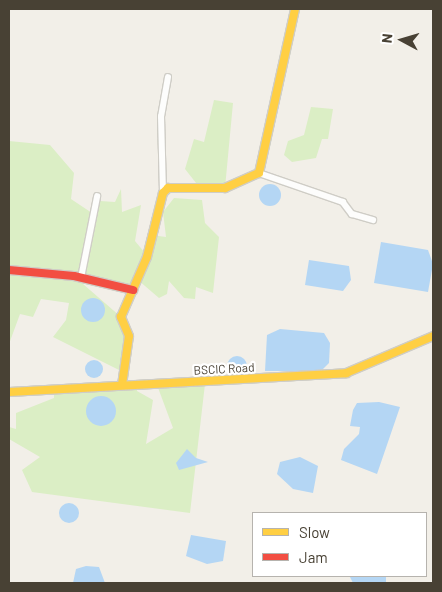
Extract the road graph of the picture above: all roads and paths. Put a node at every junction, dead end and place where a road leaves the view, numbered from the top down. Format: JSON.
{"nodes":[{"id":1,"x":295,"y":9,"type":"edge"},
{"id":2,"x":168,"y":78,"type":"dead end"},
{"id":3,"x":260,"y":173,"type":"junction"},
{"id":4,"x":163,"y":193,"type":"junction"},
{"id":5,"x":97,"y":197,"type":"dead end"},
{"id":6,"x":373,"y":220,"type":"dead end"},
{"id":7,"x":9,"y":270,"type":"edge"},
{"id":8,"x":81,"y":278,"type":"junction"},
{"id":9,"x":133,"y":290,"type":"junction"},
{"id":10,"x":433,"y":336,"type":"edge"},
{"id":11,"x":122,"y":385,"type":"junction"},
{"id":12,"x":9,"y":392,"type":"edge"}],
"edges":[{"from":1,"to":3,"type":"street"},
{"from":2,"to":4,"type":"street"},
{"from":3,"to":4,"type":"street"},
{"from":3,"to":6,"type":"street"},
{"from":4,"to":9,"type":"street"},
{"from":5,"to":8,"type":"street"},
{"from":7,"to":8,"type":"street"},
{"from":8,"to":9,"type":"street"},
{"from":9,"to":11,"type":"street"},
{"from":10,"to":11,"type":"street","name":"BSCIC Road"},
{"from":11,"to":12,"type":"street","name":"BSCIC Road"}]}
